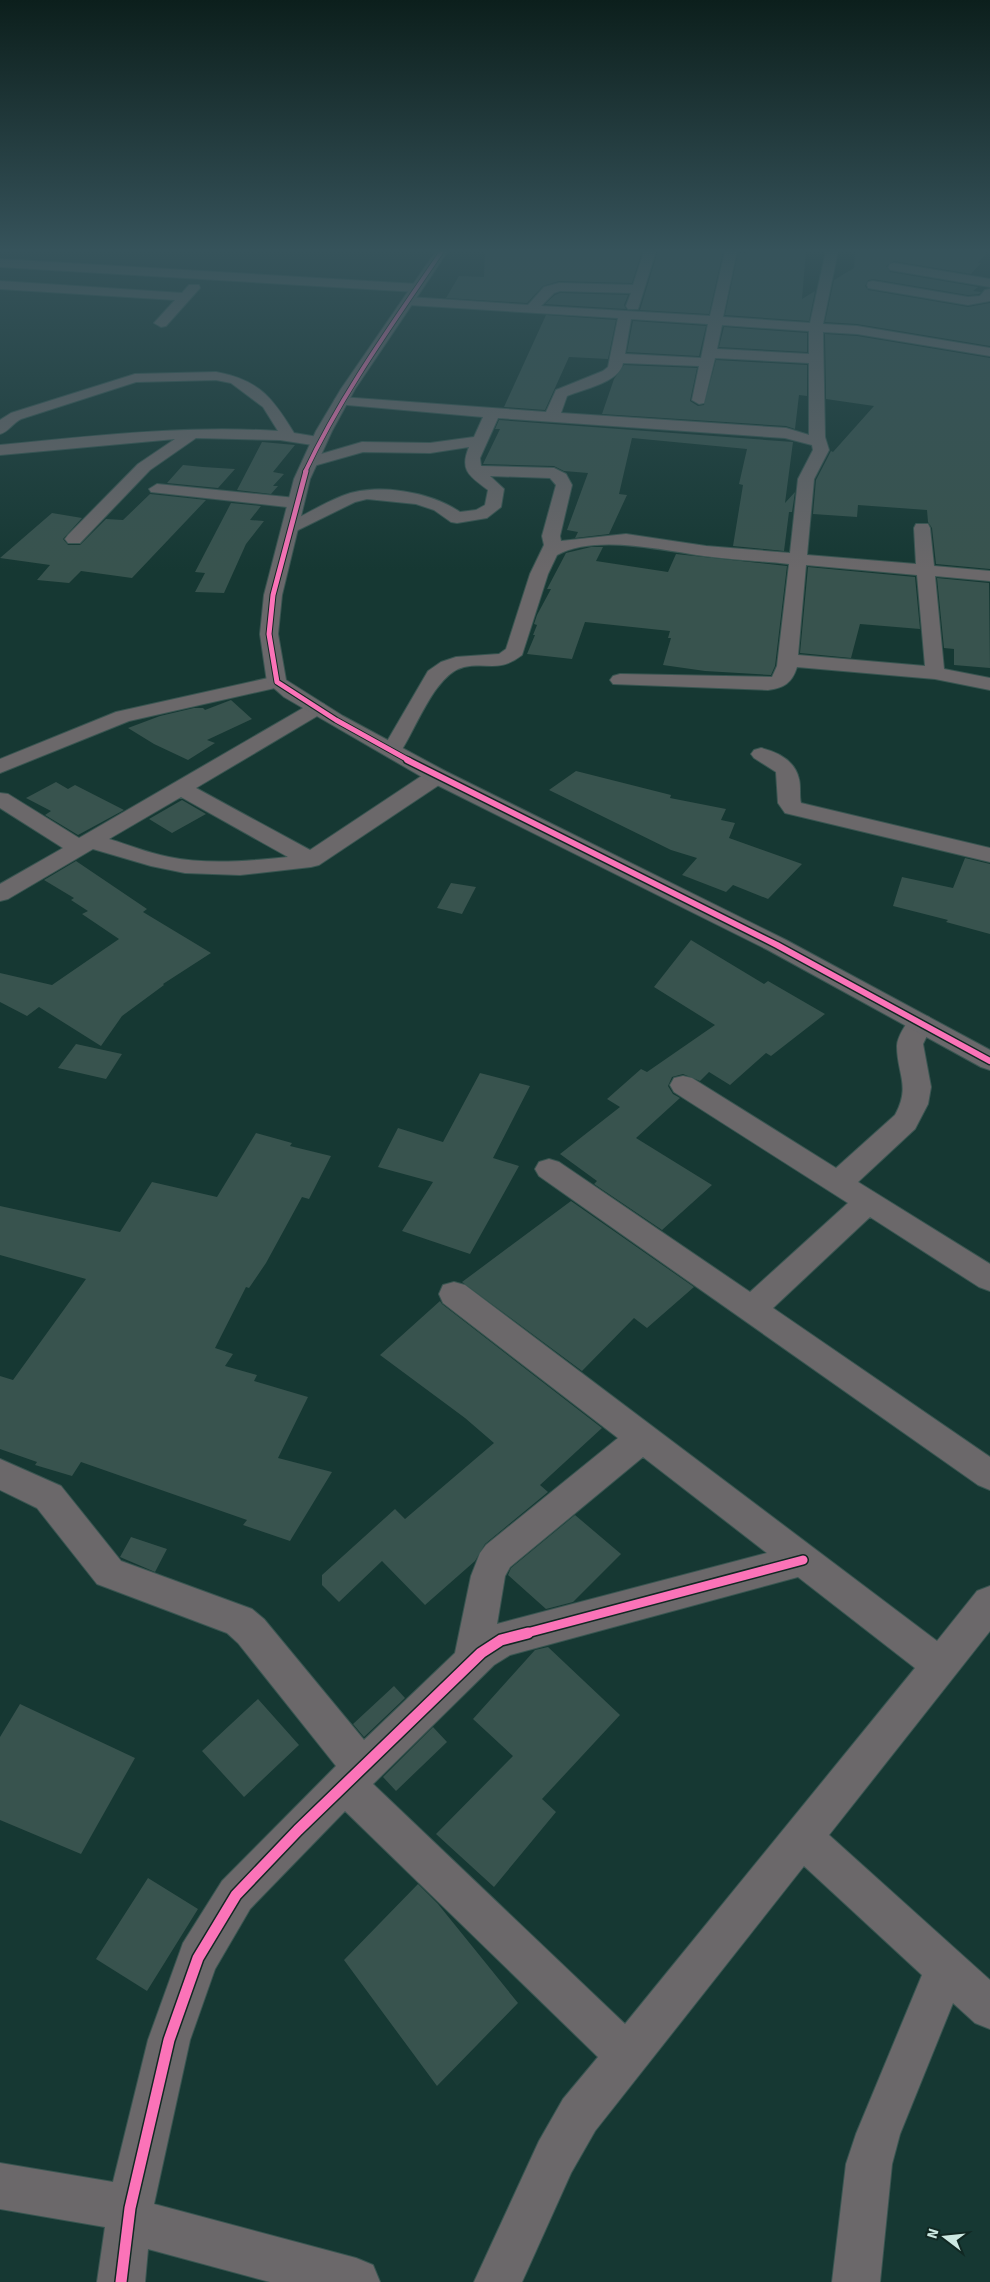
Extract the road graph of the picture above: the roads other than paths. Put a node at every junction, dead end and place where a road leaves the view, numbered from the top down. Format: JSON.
{"nodes":[{"id":1,"x":371,"y":357,"type":"edge"},
{"id":2,"x":617,"y":357,"type":"edge"},
{"id":3,"x":701,"y":357,"type":"edge"},
{"id":4,"x":707,"y":357,"type":"edge"},
{"id":5,"x":725,"y":357,"type":"edge"},
{"id":6,"x":816,"y":360,"type":"joint"},
{"id":7,"x":615,"y":364,"type":"junction"},
{"id":8,"x":704,"y":377,"type":"junction"},
{"id":9,"x":699,"y":400,"type":"dead end"},
{"id":10,"x":341,"y":401,"type":"junction"},
{"id":11,"x":492,"y":414,"type":"junction"},
{"id":12,"x":552,"y":418,"type":"junction"},
{"id":13,"x":0,"y":429,"type":"edge"},
{"id":14,"x":190,"y":435,"type":"junction"},
{"id":15,"x":288,"y":435,"type":"junction"},
{"id":16,"x":319,"y":441,"type":"junction"},
{"id":17,"x":479,"y":441,"type":"junction"},
{"id":18,"x":818,"y":442,"type":"junction"},
{"id":19,"x":0,"y":450,"type":"edge"},
{"id":20,"x":310,"y":462,"type":"junction"},
{"id":21,"x":474,"y":471,"type":"junction"},
{"id":22,"x":157,"y":489,"type":"dead end"},
{"id":23,"x":296,"y":503,"type":"junction"},
{"id":24,"x":922,"y":528,"type":"dead end"},
{"id":25,"x":290,"y":529,"type":"junction"},
{"id":26,"x":74,"y":538,"type":"dead end"},
{"id":27,"x":550,"y":552,"type":"junction"},
{"id":28,"x":798,"y":559,"type":"junction"},
{"id":29,"x":927,"y":571,"type":"junction"},
{"id":30,"x":990,"y":576,"type":"edge"},
{"id":31,"x":788,"y":660,"type":"junction"},
{"id":32,"x":935,"y":673,"type":"junction"},
{"id":33,"x":620,"y":680,"type":"dead end"},
{"id":34,"x":277,"y":682,"type":"junction"},
{"id":35,"x":990,"y":684,"type":"edge"},
{"id":36,"x":317,"y":708,"type":"junction"},
{"id":37,"x":392,"y":750,"type":"junction"},
{"id":38,"x":761,"y":754,"type":"dead end"},
{"id":39,"x":0,"y":767,"type":"edge"},
{"id":40,"x":437,"y":776,"type":"junction"},
{"id":41,"x":180,"y":788,"type":"junction"},
{"id":42,"x":0,"y":799,"type":"edge"},
{"id":43,"x":85,"y":844,"type":"junction"},
{"id":44,"x":990,"y":855,"type":"edge"},
{"id":45,"x":311,"y":860,"type":"junction"},
{"id":46,"x":0,"y":894,"type":"edge"},
{"id":47,"x":920,"y":1024,"type":"junction"},
{"id":48,"x":990,"y":1061,"type":"edge"},
{"id":49,"x":683,"y":1085,"type":"dead end"},
{"id":50,"x":550,"y":1169,"type":"dead end"},
{"id":51,"x":838,"y":1183,"type":"junction"},
{"id":52,"x":868,"y":1202,"type":"junction"},
{"id":53,"x":990,"y":1279,"type":"edge"},
{"id":54,"x":454,"y":1294,"type":"dead end"},
{"id":55,"x":752,"y":1309,"type":"junction"},
{"id":56,"x":642,"y":1438,"type":"junction"},
{"id":57,"x":0,"y":1474,"type":"edge"},
{"id":58,"x":990,"y":1474,"type":"edge"},
{"id":59,"x":802,"y":1560,"type":"junction"},
{"id":60,"x":990,"y":1603,"type":"edge"},
{"id":61,"x":472,"y":1662,"type":"junction"},
{"id":62,"x":940,"y":1665,"type":"junction"},
{"id":63,"x":354,"y":1776,"type":"junction"},
{"id":64,"x":802,"y":1838,"type":"junction"},
{"id":65,"x":946,"y":1968,"type":"junction"},
{"id":66,"x":990,"y":2008,"type":"edge"},
{"id":67,"x":627,"y":2056,"type":"junction"},
{"id":68,"x":0,"y":2186,"type":"edge"},
{"id":69,"x":129,"y":2214,"type":"junction"},
{"id":70,"x":121,"y":2282,"type":"edge"},
{"id":71,"x":356,"y":2282,"type":"edge"},
{"id":72,"x":498,"y":2282,"type":"edge"},
{"id":73,"x":856,"y":2282,"type":"edge"}],
"edges":[{"from":1,"to":10,"type":"street"},
{"from":2,"to":7,"type":"street"},
{"from":3,"to":7,"type":"street"},
{"from":4,"to":8,"type":"street"},
{"from":5,"to":6,"type":"street"},
{"from":6,"to":18,"type":"street"},
{"from":7,"to":8,"type":"street"},
{"from":7,"to":12,"type":"street"},
{"from":8,"to":9,"type":"street"},
{"from":10,"to":11,"type":"street"},
{"from":10,"to":16,"type":"street"},
{"from":11,"to":12,"type":"street"},
{"from":11,"to":17,"type":"street"},
{"from":12,"to":18,"type":"street"},
{"from":13,"to":15,"type":"street"},
{"from":14,"to":15,"type":"street"},
{"from":14,"to":19,"type":"street"},
{"from":14,"to":26,"type":"street"},
{"from":15,"to":16,"type":"street"},
{"from":16,"to":20,"type":"street"},
{"from":17,"to":20,"type":"street"},
{"from":17,"to":21,"type":"street"},
{"from":18,"to":28,"type":"street"},
{"from":20,"to":23,"type":"street"},
{"from":21,"to":25,"type":"street"},
{"from":21,"to":27,"type":"street"},
{"from":22,"to":23,"type":"street"},
{"from":23,"to":25,"type":"street"},
{"from":24,"to":29,"type":"street"},
{"from":25,"to":34,"type":"street"},
{"from":27,"to":28,"type":"street"},
{"from":27,"to":37,"type":"street"},
{"from":28,"to":29,"type":"street"},
{"from":28,"to":31,"type":"street"},
{"from":29,"to":30,"type":"street"},
{"from":29,"to":32,"type":"street"},
{"from":31,"to":32,"type":"street"},
{"from":31,"to":33,"type":"street"},
{"from":32,"to":35,"type":"street"},
{"from":34,"to":36,"type":"street"},
{"from":34,"to":39,"type":"street"},
{"from":36,"to":37,"type":"street"},
{"from":36,"to":41,"type":"street"},
{"from":37,"to":40,"type":"street"},
{"from":38,"to":44,"type":"street"},
{"from":40,"to":45,"type":"street"},
{"from":40,"to":47,"type":"street"},
{"from":41,"to":43,"type":"street"},
{"from":41,"to":45,"type":"street"},
{"from":42,"to":43,"type":"street"},
{"from":43,"to":45,"type":"street"},
{"from":43,"to":46,"type":"street"},
{"from":47,"to":48,"type":"street"},
{"from":47,"to":51,"type":"street"},
{"from":49,"to":51,"type":"street"},
{"from":50,"to":55,"type":"street"},
{"from":51,"to":52,"type":"street"},
{"from":52,"to":53,"type":"street"},
{"from":52,"to":55,"type":"street"},
{"from":54,"to":56,"type":"street"},
{"from":55,"to":58,"type":"street"},
{"from":56,"to":59,"type":"street"},
{"from":56,"to":61,"type":"street"},
{"from":57,"to":63,"type":"street"},
{"from":59,"to":61,"type":"street"},
{"from":59,"to":62,"type":"street"},
{"from":60,"to":62,"type":"street"},
{"from":61,"to":63,"type":"street"},
{"from":62,"to":64,"type":"street"},
{"from":63,"to":67,"type":"street"},
{"from":63,"to":69,"type":"street"},
{"from":64,"to":65,"type":"street"},
{"from":64,"to":67,"type":"street"},
{"from":65,"to":66,"type":"street"},
{"from":65,"to":73,"type":"street"},
{"from":67,"to":72,"type":"street"},
{"from":68,"to":69,"type":"street"},
{"from":69,"to":70,"type":"street"},
{"from":69,"to":71,"type":"street"}]}
